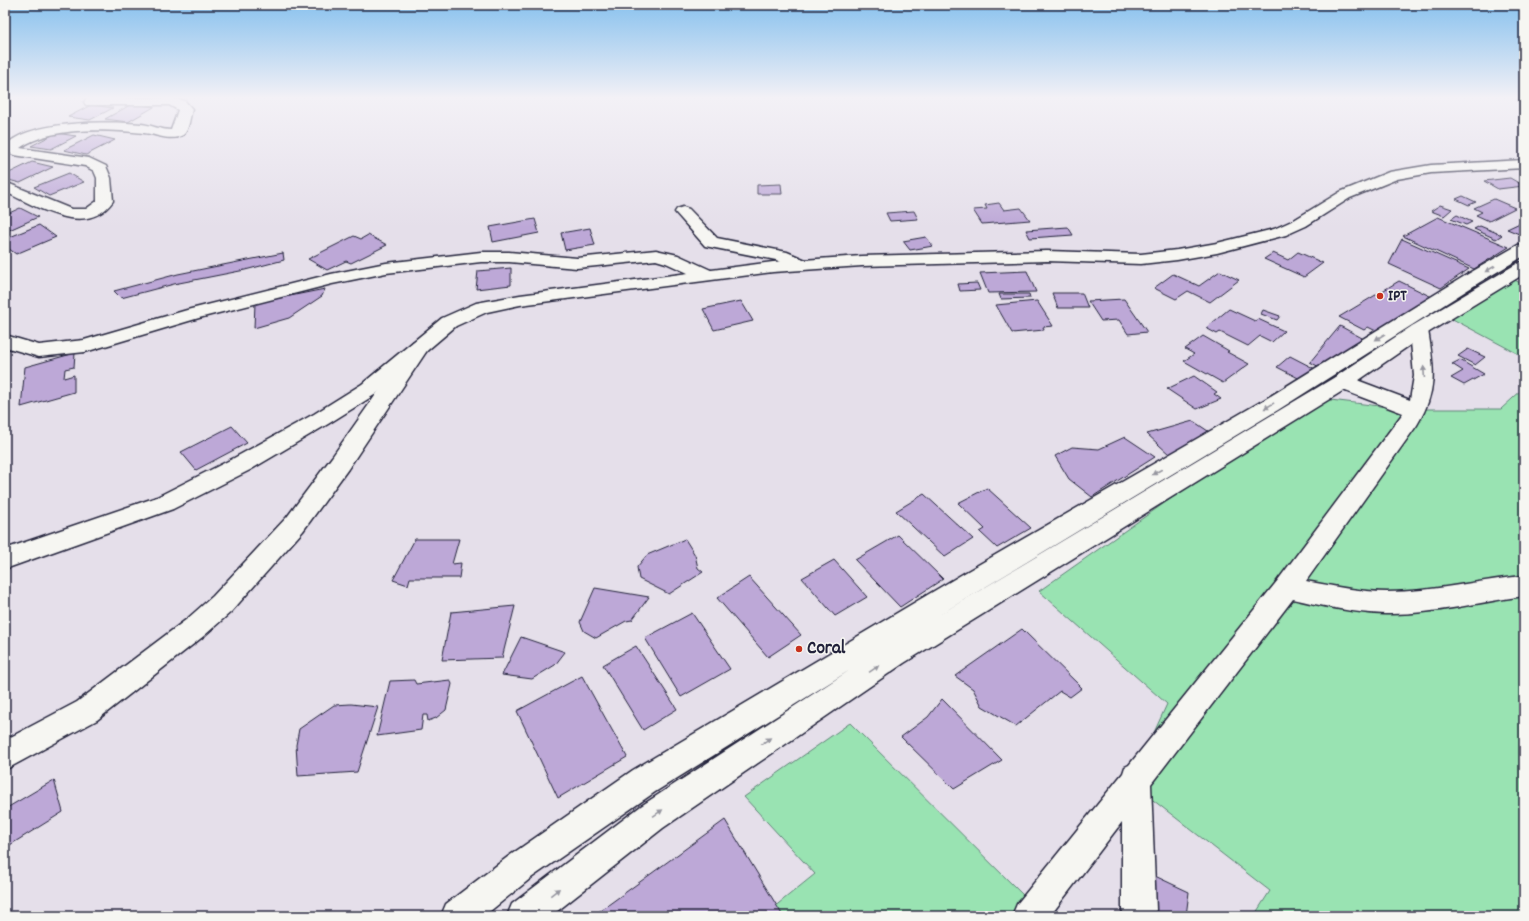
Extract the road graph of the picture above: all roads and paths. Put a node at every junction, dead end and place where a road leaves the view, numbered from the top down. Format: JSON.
{"nodes":[{"id":1,"x":21,"y":141,"type":"edge"},
{"id":2,"x":1524,"y":164,"type":"edge"},
{"id":3,"x":5,"y":187,"type":"edge"},
{"id":4,"x":683,"y":212,"type":"dead end"},
{"id":5,"x":1524,"y":249,"type":"edge"},
{"id":6,"x":802,"y":265,"type":"junction"},
{"id":7,"x":1524,"y":268,"type":"edge"},
{"id":8,"x":707,"y":276,"type":"junction"},
{"id":9,"x":1418,"y":330,"type":"junction"},
{"id":10,"x":5,"y":341,"type":"edge"},
{"id":11,"x":420,"y":345,"type":"junction"},
{"id":12,"x":1342,"y":382,"type":"junction"},
{"id":13,"x":1416,"y":410,"type":"junction"},
{"id":14,"x":5,"y":559,"type":"edge"},
{"id":15,"x":1524,"y":586,"type":"edge"},
{"id":16,"x":1287,"y":587,"type":"junction"},
{"id":17,"x":5,"y":756,"type":"edge"},
{"id":18,"x":1136,"y":777,"type":"junction"},
{"id":19,"x":1139,"y":910,"type":"dead end"},
{"id":20,"x":458,"y":916,"type":"edge"},
{"id":21,"x":524,"y":916,"type":"edge"},
{"id":22,"x":1029,"y":916,"type":"edge"}],
"edges":[{"from":1,"to":3,"type":"main road"},
{"from":2,"to":6,"type":"main road"},
{"from":4,"to":6,"type":"main road"},
{"from":5,"to":20,"type":"main road","one_way":true},
{"from":6,"to":8,"type":"main road"},
{"from":7,"to":9,"type":"main road"},
{"from":8,"to":10,"type":"main road"},
{"from":8,"to":11,"type":"main road"},
{"from":9,"to":12,"type":"main road"},
{"from":13,"to":9,"type":"main road","one_way":true},
{"from":11,"to":14,"type":"main road"},
{"from":11,"to":17,"type":"main road"},
{"from":12,"to":13,"type":"main road"},
{"from":21,"to":12,"type":"main road","one_way":true},
{"from":13,"to":16,"type":"main road"},
{"from":15,"to":16,"type":"main road"},
{"from":16,"to":18,"type":"main road"},
{"from":18,"to":19,"type":"main road"},
{"from":18,"to":22,"type":"main road"}]}
